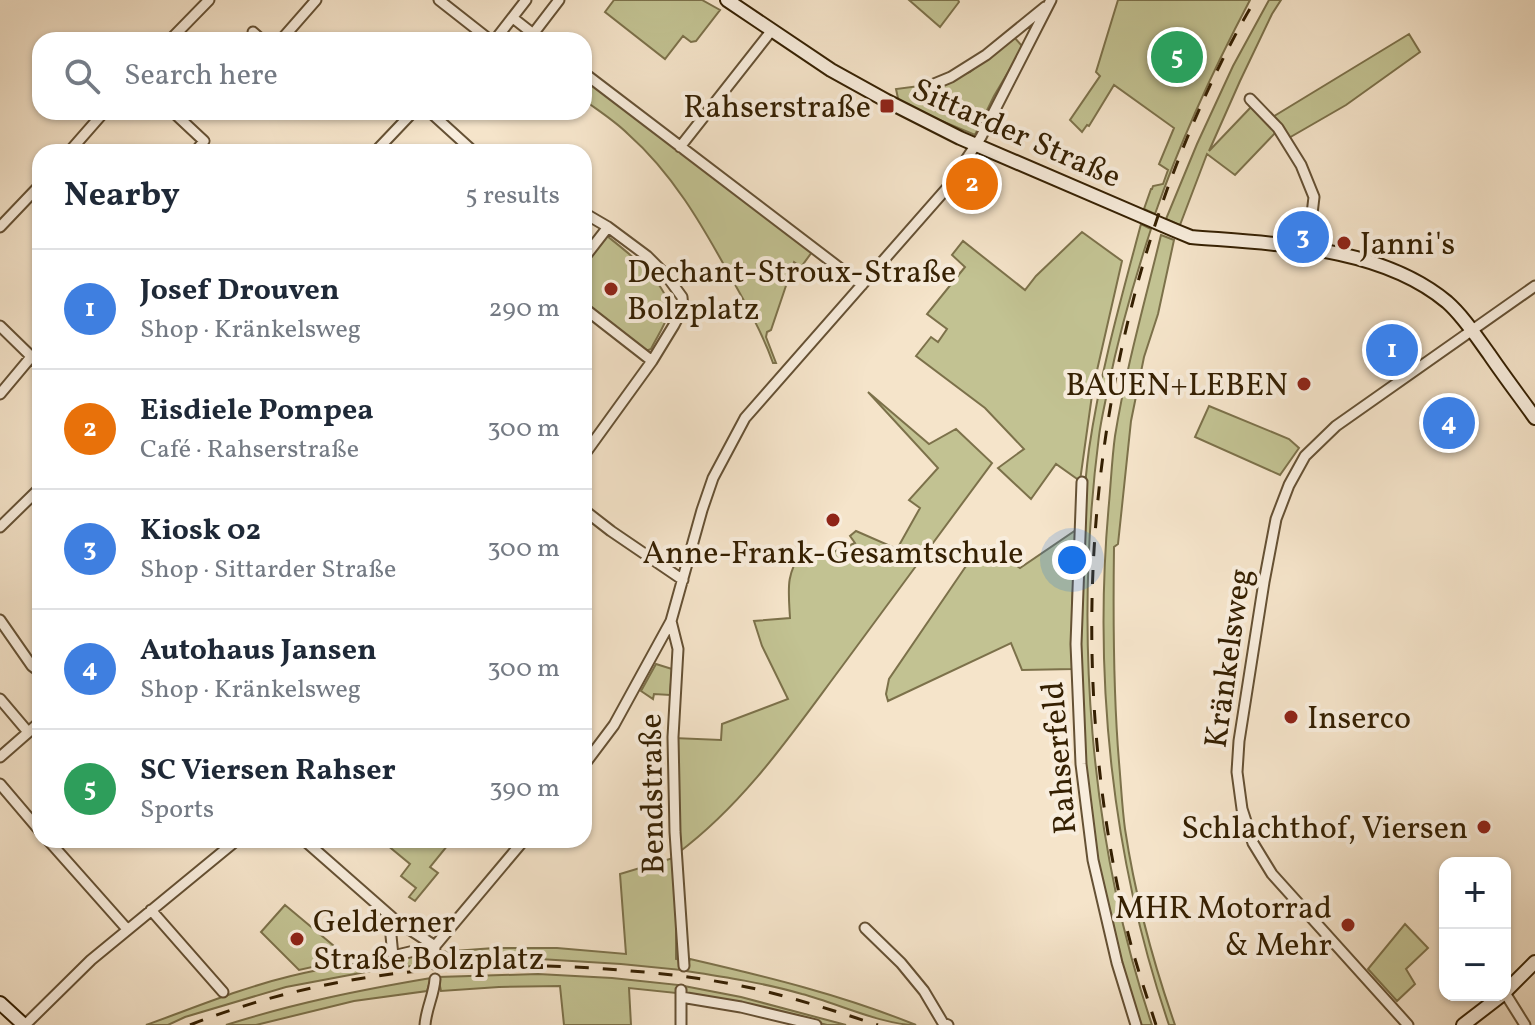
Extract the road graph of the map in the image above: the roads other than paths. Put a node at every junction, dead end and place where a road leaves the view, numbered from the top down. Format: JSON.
{"nodes":[{"id":1,"x":209,"y":0,"type":"edge"},
{"id":2,"x":316,"y":0,"type":"edge"},
{"id":3,"x":439,"y":0,"type":"edge"},
{"id":4,"x":526,"y":0,"type":"edge"},
{"id":5,"x":559,"y":0,"type":"edge"},
{"id":6,"x":727,"y":0,"type":"edge"},
{"id":7,"x":1049,"y":2,"type":"edge"},
{"id":8,"x":513,"y":18,"type":"junction"},
{"id":9,"x":772,"y":30,"type":"junction"},
{"id":10,"x":178,"y":32,"type":"edge"},
{"id":11,"x":288,"y":32,"type":"edge"},
{"id":12,"x":481,"y":32,"type":"edge"},
{"id":13,"x":500,"y":32,"type":"edge"},
{"id":14,"x":531,"y":32,"type":"edge"},
{"id":15,"x":540,"y":32,"type":"edge"},
{"id":16,"x":592,"y":79,"type":"edge"},
{"id":17,"x":922,"y":89,"type":"dead end"},
{"id":18,"x":1250,"y":99,"type":"dead end"},
{"id":19,"x":97,"y":120,"type":"edge"},
{"id":20,"x":182,"y":120,"type":"edge"},
{"id":21,"x":405,"y":120,"type":"edge"},
{"id":22,"x":439,"y":120,"type":"edge"},
{"id":23,"x":76,"y":144,"type":"edge"},
{"id":24,"x":202,"y":144,"type":"edge"},
{"id":25,"x":383,"y":144,"type":"edge"},
{"id":26,"x":465,"y":144,"type":"edge"},
{"id":27,"x":976,"y":144,"type":"junction"},
{"id":28,"x":680,"y":147,"type":"junction"},
{"id":29,"x":32,"y":193,"type":"edge"},
{"id":30,"x":592,"y":218,"type":"edge"},
{"id":31,"x":0,"y":227,"type":"edge"},
{"id":32,"x":608,"y":227,"type":"junction"},
{"id":33,"x":592,"y":248,"type":"edge"},
{"id":34,"x":1308,"y":248,"type":"junction"},
{"id":35,"x":862,"y":285,"type":"junction"},
{"id":36,"x":1535,"y":286,"type":"edge"},
{"id":37,"x":592,"y":314,"type":"edge"},
{"id":38,"x":0,"y":326,"type":"edge"},
{"id":39,"x":1472,"y":330,"type":"junction"},
{"id":40,"x":31,"y":357,"type":"joint"},
{"id":41,"x":652,"y":361,"type":"junction"},
{"id":42,"x":0,"y":394,"type":"edge"},
{"id":43,"x":1535,"y":418,"type":"edge"},
{"id":44,"x":592,"y":444,"type":"edge"},
{"id":45,"x":1082,"y":482,"type":"dead end"},
{"id":46,"x":32,"y":496,"type":"edge"},
{"id":47,"x":592,"y":516,"type":"edge"},
{"id":48,"x":0,"y":527,"type":"edge"},
{"id":49,"x":683,"y":580,"type":"junction"},
{"id":50,"x":0,"y":620,"type":"edge"},
{"id":51,"x":671,"y":621,"type":"junction"},
{"id":52,"x":32,"y":666,"type":"edge"},
{"id":53,"x":0,"y":699,"type":"edge"},
{"id":54,"x":32,"y":729,"type":"edge"},
{"id":55,"x":28,"y":732,"type":"junction"},
{"id":56,"x":592,"y":754,"type":"edge"},
{"id":57,"x":0,"y":757,"type":"edge"},
{"id":58,"x":0,"y":784,"type":"edge"},
{"id":59,"x":32,"y":822,"type":"edge"},
{"id":60,"x":55,"y":848,"type":"edge"},
{"id":61,"x":227,"y":848,"type":"edge"},
{"id":62,"x":313,"y":848,"type":"edge"},
{"id":63,"x":517,"y":848,"type":"edge"},
{"id":64,"x":151,"y":910,"type":"junction"},
{"id":65,"x":389,"y":915,"type":"junction"},
{"id":66,"x":865,"y":928,"type":"dead end"},
{"id":67,"x":127,"y":929,"type":"junction"},
{"id":68,"x":435,"y":946,"type":"junction"},
{"id":69,"x":1535,"y":962,"type":"edge"},
{"id":70,"x":434,"y":964,"type":"dead end"},
{"id":71,"x":684,"y":966,"type":"dead end"},
{"id":72,"x":435,"y":979,"type":"dead end"},
{"id":73,"x":1511,"y":986,"type":"edge"},
{"id":74,"x":223,"y":992,"type":"dead end"},
{"id":75,"x":1494,"y":1001,"type":"edge"},
{"id":76,"x":1509,"y":1001,"type":"edge"},
{"id":77,"x":0,"y":1003,"type":"edge"},
{"id":78,"x":426,"y":1011,"type":"junction"},
{"id":79,"x":25,"y":1025,"type":"edge"},
{"id":80,"x":415,"y":1025,"type":"edge"},
{"id":81,"x":425,"y":1025,"type":"edge"},
{"id":82,"x":681,"y":1025,"type":"edge"},
{"id":83,"x":816,"y":1025,"type":"edge"},
{"id":84,"x":948,"y":1025,"type":"edge"},
{"id":85,"x":1136,"y":1025,"type":"edge"},
{"id":86,"x":1408,"y":1025,"type":"edge"},
{"id":87,"x":1463,"y":1025,"type":"edge"},
{"id":88,"x":1525,"y":1025,"type":"edge"}],
"edges":[{"from":1,"to":10,"type":"street"},
{"from":2,"to":11,"type":"street"},
{"from":3,"to":12,"type":"street"},
{"from":4,"to":8,"type":"street"},
{"from":5,"to":15,"type":"street"},
{"from":6,"to":9,"type":"street","name":"Sittarder Straße"},
{"from":7,"to":17,"type":"street"},
{"from":7,"to":27,"type":"street"},
{"from":8,"to":13,"type":"street"},
{"from":8,"to":14,"type":"street"},
{"from":9,"to":27,"type":"street","name":"Sittarder Straße"},
{"from":9,"to":28,"type":"street"},
{"from":16,"to":28,"type":"street"},
{"from":18,"to":34,"type":"street"},
{"from":19,"to":23,"type":"street"},
{"from":20,"to":24,"type":"street"},
{"from":21,"to":25,"type":"street"},
{"from":22,"to":26,"type":"street"},
{"from":27,"to":34,"type":"street","name":"Sittarder Straße"},
{"from":27,"to":35,"type":"street"},
{"from":28,"to":35,"type":"street"},
{"from":29,"to":31,"type":"street"},
{"from":30,"to":32,"type":"street"},
{"from":32,"to":33,"type":"street"},
{"from":32,"to":41,"type":"street"},
{"from":34,"to":39,"type":"street","name":"Sittarder Straße"},
{"from":35,"to":49,"type":"street"},
{"from":36,"to":39,"type":"street","name":"Kränkelsweg"},
{"from":37,"to":41,"type":"street"},
{"from":38,"to":40,"type":"street"},
{"from":39,"to":43,"type":"street","name":"Sittarder Straße"},
{"from":39,"to":86,"type":"street","name":"Kränkelsweg"},
{"from":40,"to":42,"type":"street"},
{"from":41,"to":44,"type":"street"},
{"from":45,"to":85,"type":"street","name":"Rahserfeld"},
{"from":46,"to":48,"type":"street"},
{"from":47,"to":49,"type":"street"},
{"from":49,"to":51,"type":"street"},
{"from":50,"to":52,"type":"street"},
{"from":51,"to":56,"type":"street"},
{"from":51,"to":71,"type":"street","name":"Bendstraße"},
{"from":53,"to":55,"type":"street"},
{"from":54,"to":55,"type":"street"},
{"from":55,"to":57,"type":"street"},
{"from":58,"to":59,"type":"street"},
{"from":60,"to":67,"type":"street"},
{"from":61,"to":64,"type":"street"},
{"from":62,"to":65,"type":"street"},
{"from":63,"to":68,"type":"street"},
{"from":64,"to":67,"type":"street"},
{"from":64,"to":74,"type":"street"},
{"from":65,"to":68,"type":"street"},
{"from":65,"to":68,"type":"street"},
{"from":66,"to":84,"type":"street"},
{"from":67,"to":79,"type":"street"},
{"from":68,"to":70,"type":"street"},
{"from":69,"to":73,"type":"street"},
{"from":72,"to":78,"type":"street"},
{"from":75,"to":87,"type":"street"},
{"from":76,"to":88,"type":"street"},
{"from":77,"to":79,"type":"street"},
{"from":78,"to":80,"type":"street"},
{"from":78,"to":81,"type":"street"},
{"from":82,"to":83,"type":"street"}]}
